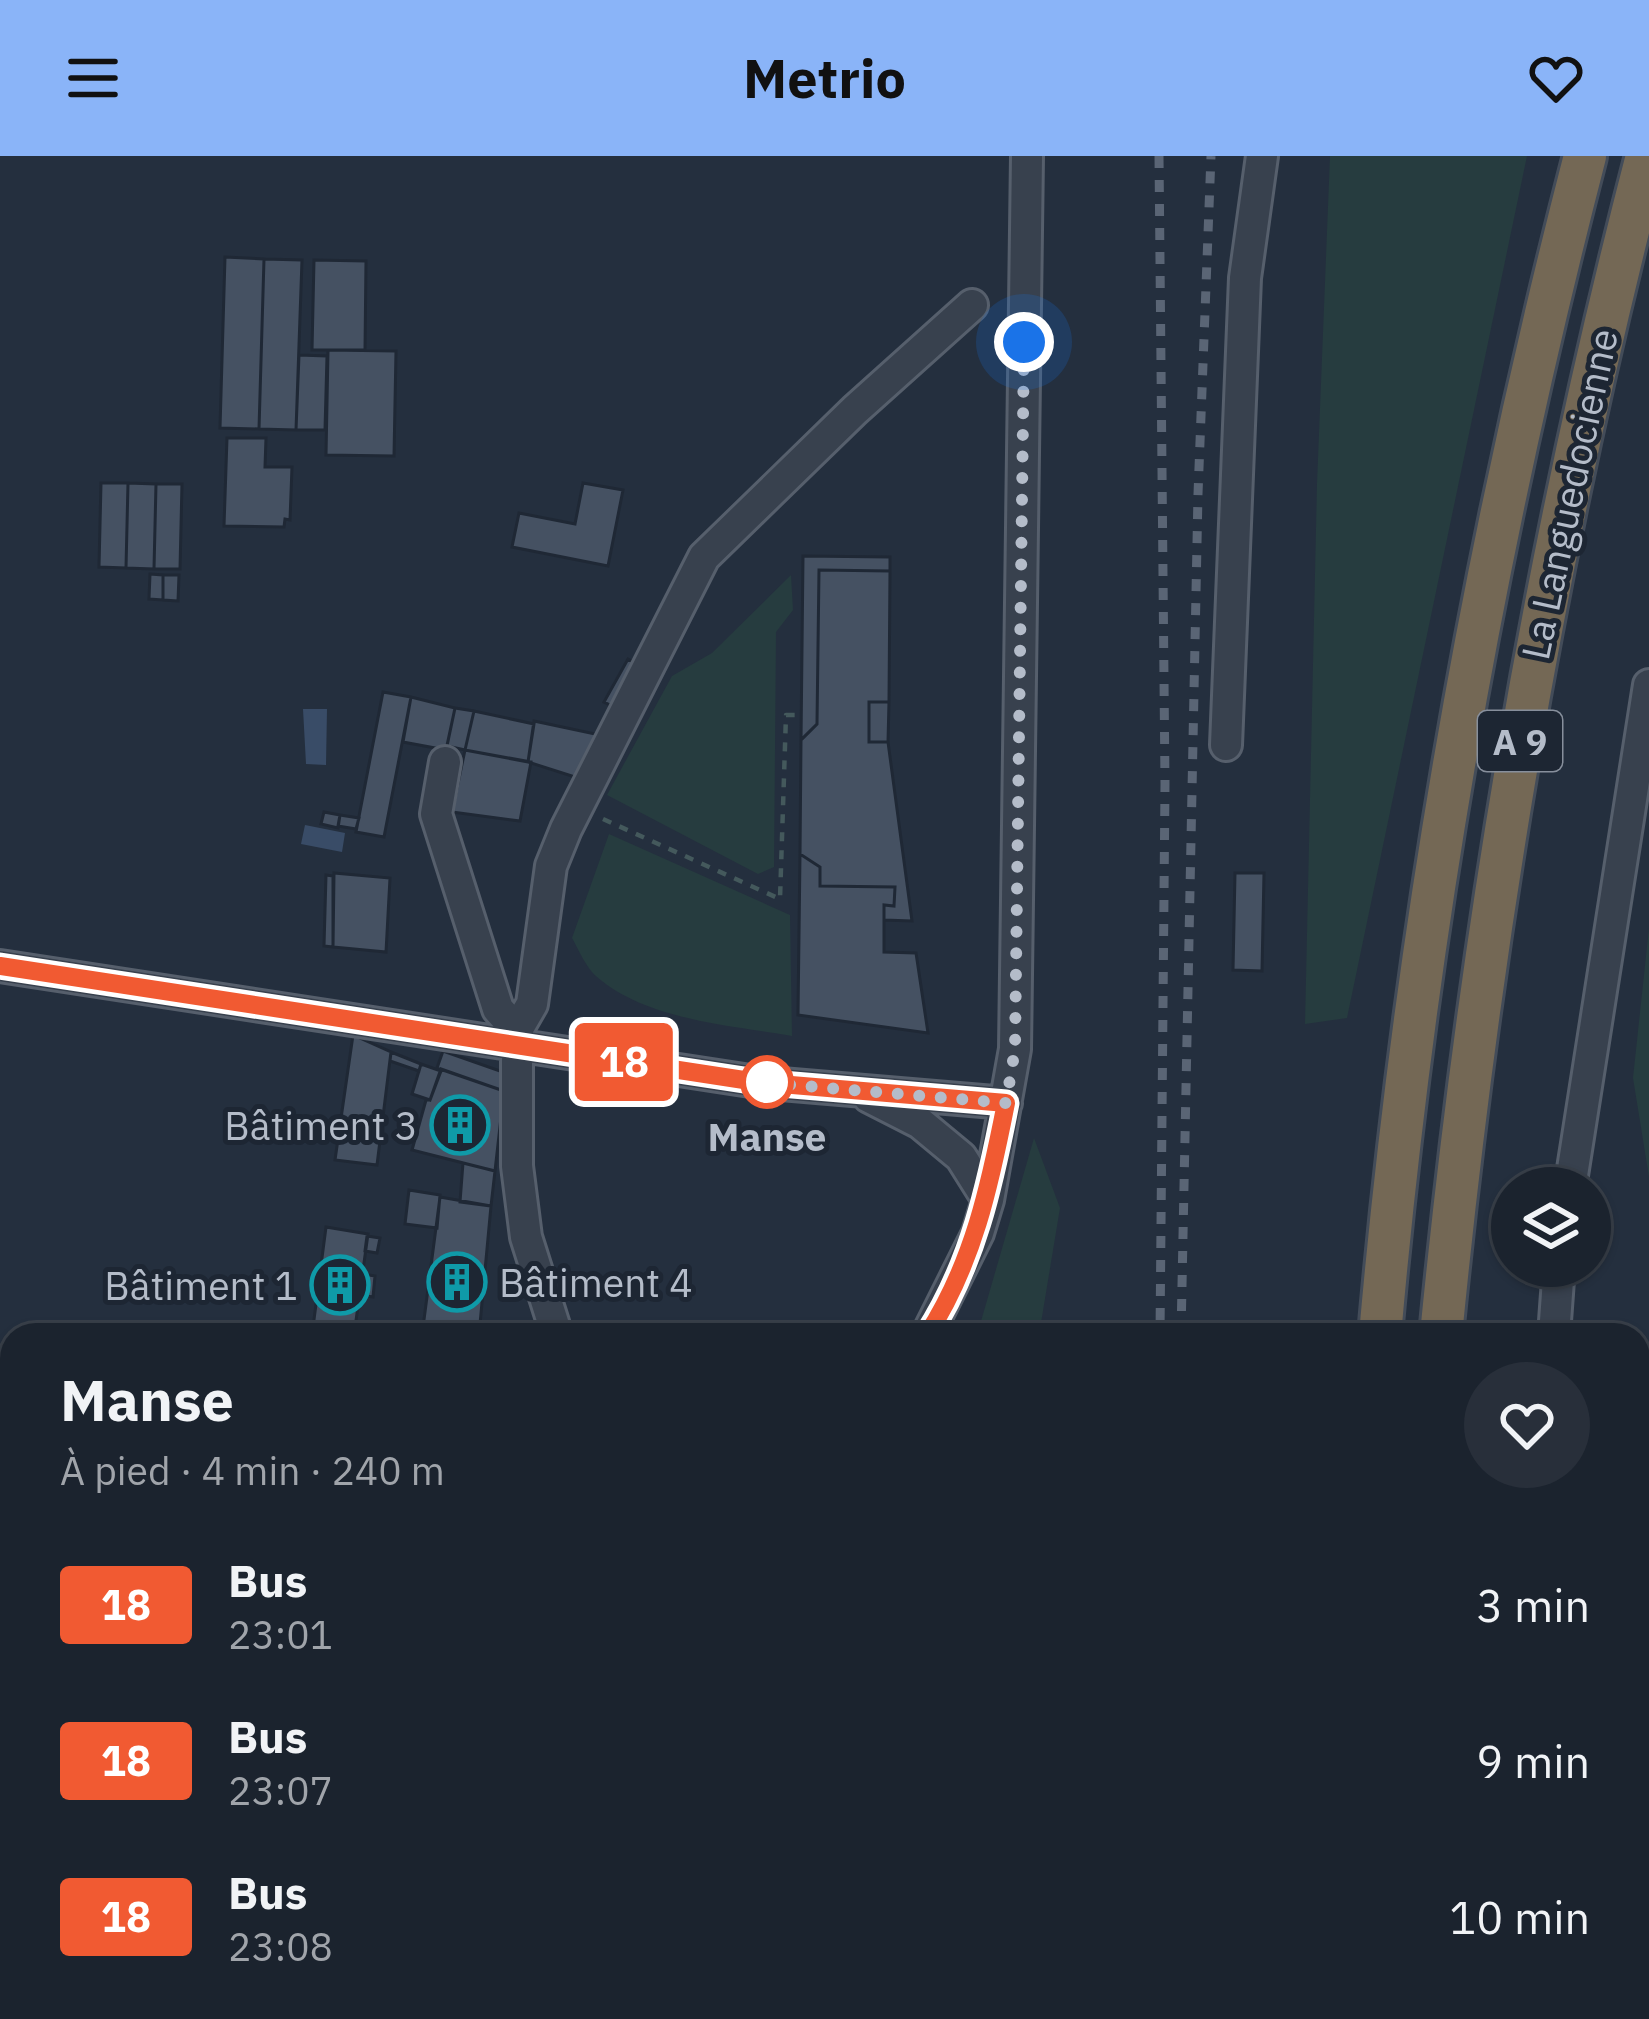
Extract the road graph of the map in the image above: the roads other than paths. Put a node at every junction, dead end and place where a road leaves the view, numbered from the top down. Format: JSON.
{"nodes":[{"id":1,"x":1027,"y":156,"type":"edge"},
{"id":2,"x":1262,"y":156,"type":"edge"},
{"id":3,"x":1586,"y":156,"type":"edge"},
{"id":4,"x":1648,"y":156,"type":"edge"},
{"id":5,"x":972,"y":305,"type":"dead end"},
{"id":6,"x":1649,"y":685,"type":"edge"},
{"id":7,"x":1226,"y":745,"type":"dead end"},
{"id":8,"x":445,"y":762,"type":"dead end"},
{"id":9,"x":0,"y":966,"type":"edge"},
{"id":10,"x":517,"y":1038,"type":"junction"},
{"id":11,"x":858,"y":1092,"type":"junction"},
{"id":12,"x":1006,"y":1103,"type":"junction"},
{"id":13,"x":1573,"y":1167,"type":"edge"},
{"id":14,"x":988,"y":1200,"type":"junction"},
{"id":15,"x":1557,"y":1287,"type":"edge"},
{"id":16,"x":553,"y":1323,"type":"edge"},
{"id":17,"x":933,"y":1323,"type":"edge"},
{"id":18,"x":1381,"y":1323,"type":"edge"},
{"id":19,"x":1442,"y":1323,"type":"edge"},
{"id":20,"x":1555,"y":1323,"type":"edge"}],
"edges":[{"from":1,"to":12,"type":"street"},
{"from":2,"to":7,"type":"street"},
{"from":3,"to":18,"type":"highway","name":"La Languedocienne","number":"A 9"},
{"from":4,"to":19,"type":"highway","name":"La Languedocienne","number":"A 9"},
{"from":5,"to":10,"type":"street"},
{"from":6,"to":13,"type":"street"},
{"from":8,"to":10,"type":"street"},
{"from":9,"to":10,"type":"street"},
{"from":10,"to":11,"type":"street"},
{"from":10,"to":16,"type":"street"},
{"from":11,"to":12,"type":"street"},
{"from":11,"to":14,"type":"street"},
{"from":12,"to":14,"type":"street"},
{"from":14,"to":17,"type":"street"},
{"from":15,"to":20,"type":"street"}]}
